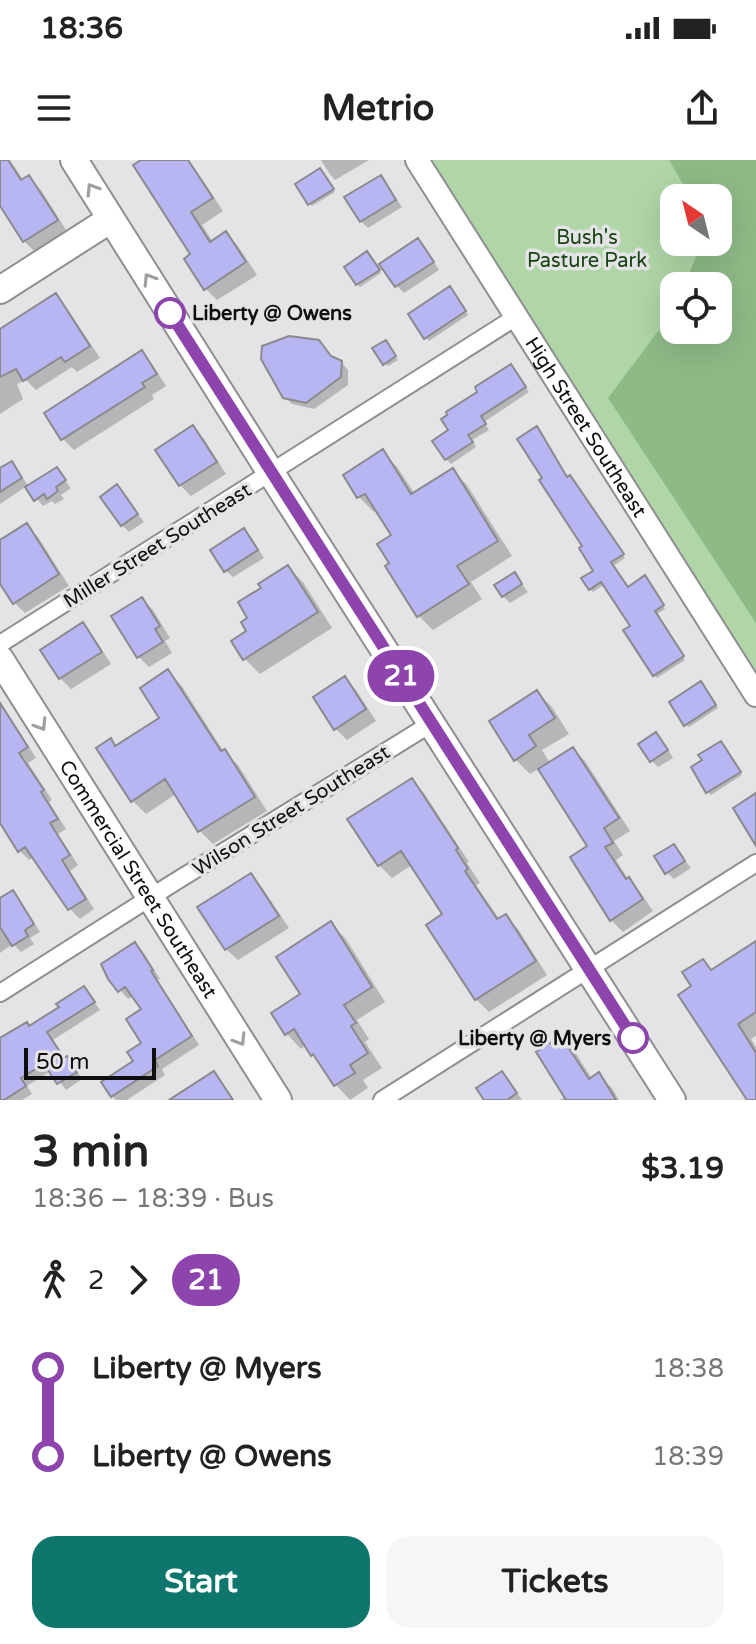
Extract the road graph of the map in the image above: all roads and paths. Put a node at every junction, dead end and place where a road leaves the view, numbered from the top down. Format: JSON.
{"nodes":[{"id":1,"x":74,"y":160,"type":"edge"},
{"id":2,"x":417,"y":160,"type":"edge"},
{"id":3,"x":111,"y":219,"type":"junction"},
{"id":4,"x":0,"y":290,"type":"edge"},
{"id":5,"x":516,"y":317,"type":"junction"},
{"id":6,"x":271,"y":473,"type":"junction"},
{"id":7,"x":0,"y":644,"type":"edge"},
{"id":8,"x":0,"y":659,"type":"edge"},
{"id":9,"x":756,"y":695,"type":"edge"},
{"id":10,"x":432,"y":723,"type":"junction"},
{"id":11,"x":756,"y":863,"type":"edge"},
{"id":12,"x":150,"y":898,"type":"junction"},
{"id":13,"x":590,"y":969,"type":"junction"},
{"id":14,"x":0,"y":993,"type":"edge"},
{"id":15,"x":278,"y":1100,"type":"edge"},
{"id":16,"x":382,"y":1100,"type":"edge"},
{"id":17,"x":672,"y":1100,"type":"edge"}],
"edges":[{"from":3,"to":1,"type":"main road","one_way":true},
{"from":2,"to":5,"type":"street","name":"High Street Southeast"},
{"from":3,"to":4,"type":"main road"},
{"from":6,"to":3,"type":"main road","one_way":true},
{"from":5,"to":6,"type":"street","name":"Miller Street Southeast"},
{"from":5,"to":9,"type":"street","name":"High Street Southeast"},
{"from":6,"to":7,"type":"street","name":"Miller Street Southeast"},
{"from":6,"to":10,"type":"main road"},
{"from":8,"to":12,"type":"main road","name":"Commercial Street Southeast","one_way":true},
{"from":10,"to":12,"type":"street","name":"Wilson Street Southeast"},
{"from":10,"to":13,"type":"main road"},
{"from":11,"to":13,"type":"street"},
{"from":12,"to":14,"type":"street","name":"Wilson Street Southeast"},
{"from":12,"to":15,"type":"main road","name":"Commercial Street Southeast","one_way":true},
{"from":13,"to":16,"type":"street"},
{"from":13,"to":17,"type":"main road"}]}
